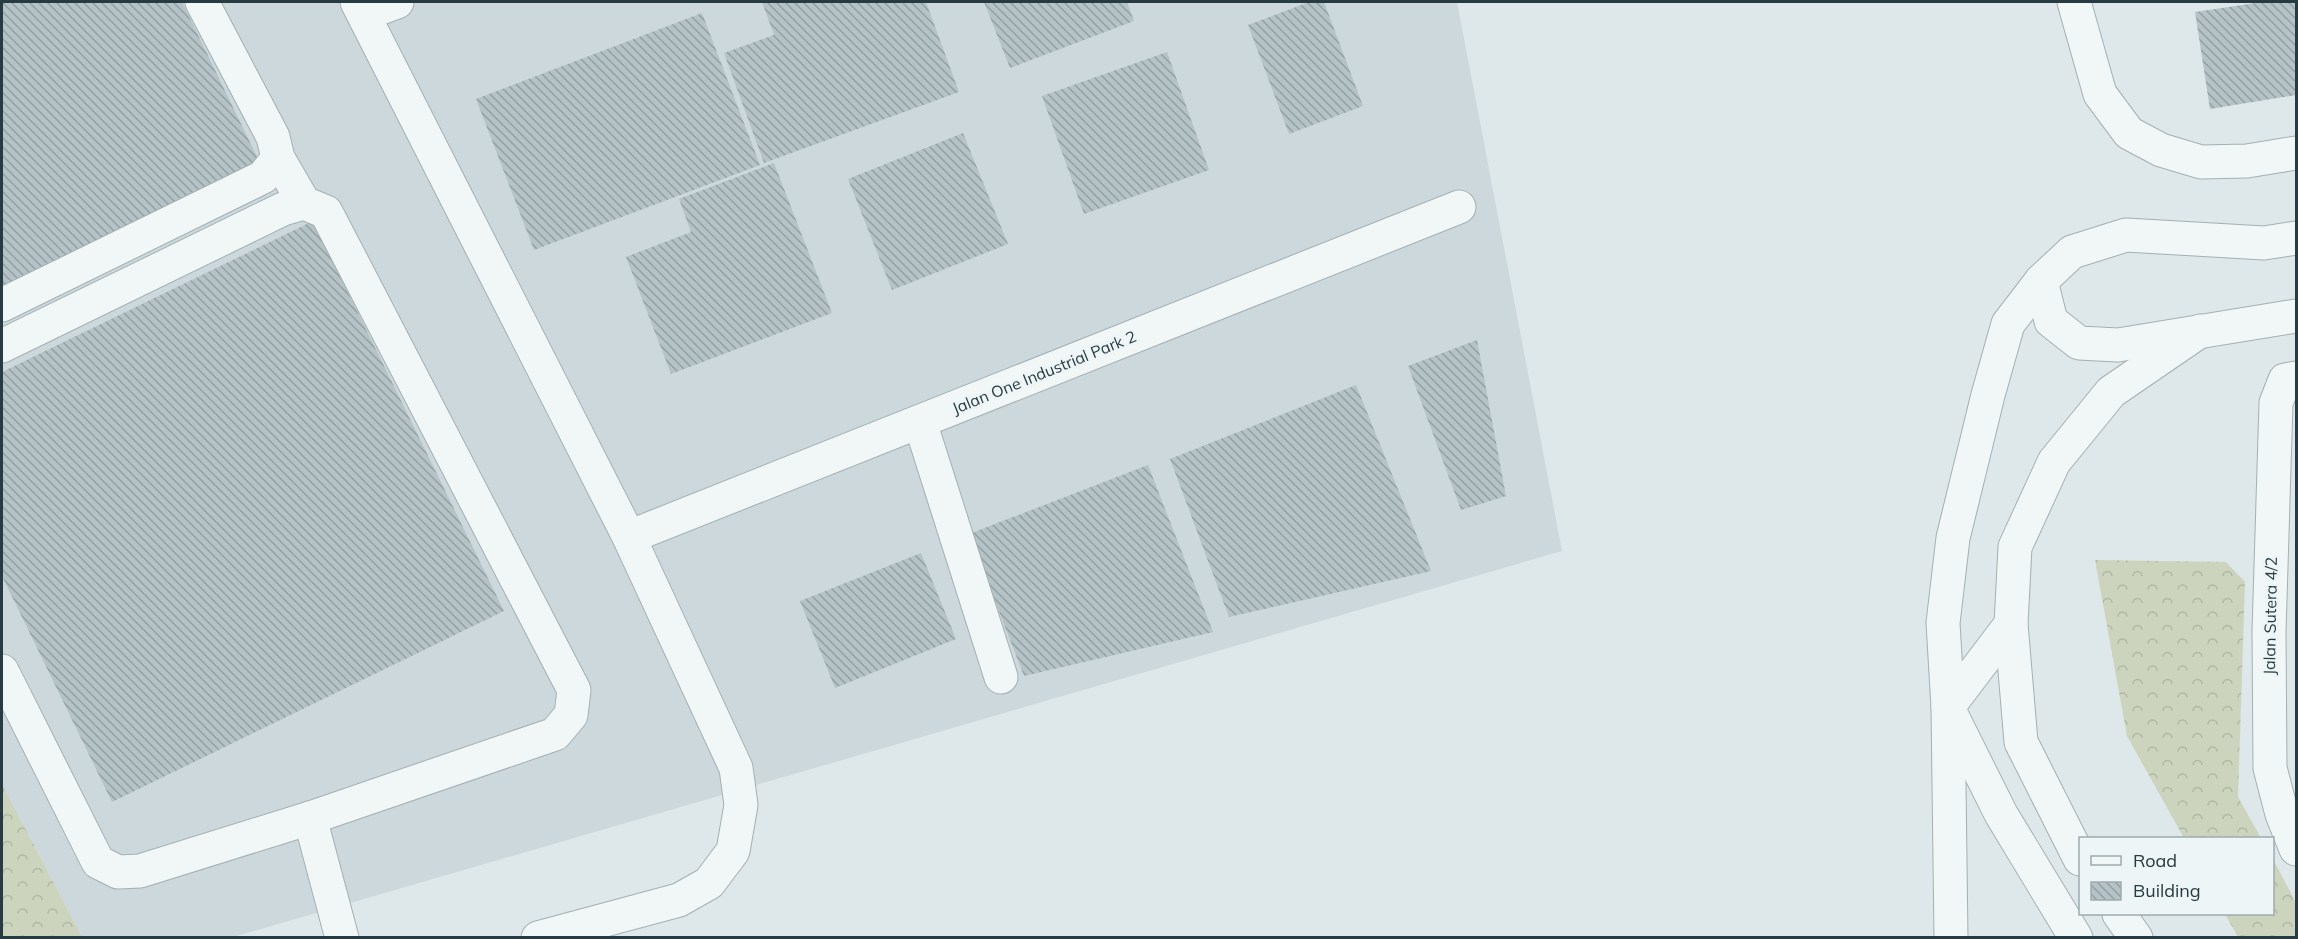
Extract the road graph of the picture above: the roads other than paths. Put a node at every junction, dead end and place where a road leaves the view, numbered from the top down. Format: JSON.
{"nodes":[{"id":1,"x":202,"y":2,"type":"edge"},
{"id":2,"x":397,"y":2,"type":"edge"},
{"id":3,"x":2074,"y":2,"type":"edge"},
{"id":4,"x":361,"y":8,"type":"edge"},
{"id":5,"x":2296,"y":153,"type":"edge"},
{"id":6,"x":278,"y":158,"type":"junction"},
{"id":7,"x":304,"y":203,"type":"junction"},
{"id":8,"x":1459,"y":207,"type":"dead end"},
{"id":9,"x":2296,"y":238,"type":"edge"},
{"id":10,"x":2041,"y":281,"type":"junction"},
{"id":11,"x":2,"y":305,"type":"edge"},
{"id":12,"x":2296,"y":316,"type":"edge"},
{"id":13,"x":2200,"y":331,"type":"junction"},
{"id":14,"x":2,"y":346,"type":"edge"},
{"id":15,"x":2291,"y":379,"type":"edge"},
{"id":16,"x":920,"y":422,"type":"junction"},
{"id":17,"x":629,"y":537,"type":"junction"},
{"id":18,"x":2011,"y":624,"type":"junction"},
{"id":19,"x":2,"y":671,"type":"edge"},
{"id":20,"x":1001,"y":677,"type":"dead end"},
{"id":21,"x":1948,"y":707,"type":"junction"},
{"id":22,"x":310,"y":818,"type":"junction"},
{"id":23,"x":2296,"y":849,"type":"edge"},
{"id":24,"x":2079,"y":858,"type":"edge"},
{"id":25,"x":2120,"y":915,"type":"edge"},
{"id":26,"x":342,"y":938,"type":"edge"},
{"id":27,"x":538,"y":938,"type":"edge"},
{"id":28,"x":1951,"y":938,"type":"edge"},
{"id":29,"x":2076,"y":938,"type":"edge"},
{"id":30,"x":2136,"y":938,"type":"edge"}],
"edges":[{"from":1,"to":6,"type":"street"},
{"from":2,"to":4,"type":"street"},
{"from":3,"to":5,"type":"street"},
{"from":4,"to":17,"type":"street"},
{"from":6,"to":7,"type":"street"},
{"from":6,"to":11,"type":"street"},
{"from":7,"to":14,"type":"street"},
{"from":7,"to":22,"type":"street"},
{"from":8,"to":16,"type":"street","name":"Jalan One Industrial Park 2"},
{"from":9,"to":10,"type":"street"},
{"from":10,"to":13,"type":"street"},
{"from":10,"to":21,"type":"street"},
{"from":12,"to":13,"type":"street"},
{"from":13,"to":18,"type":"street"},
{"from":15,"to":23,"type":"street","name":"Jalan Sutera 4/2"},
{"from":16,"to":17,"type":"street","name":"Jalan One Industrial Park 2"},
{"from":16,"to":20,"type":"street"},
{"from":17,"to":27,"type":"street"},
{"from":18,"to":21,"type":"street"},
{"from":18,"to":24,"type":"street"},
{"from":19,"to":22,"type":"street"},
{"from":21,"to":28,"type":"street"},
{"from":21,"to":29,"type":"street"},
{"from":22,"to":26,"type":"street"},
{"from":25,"to":30,"type":"street"}]}
